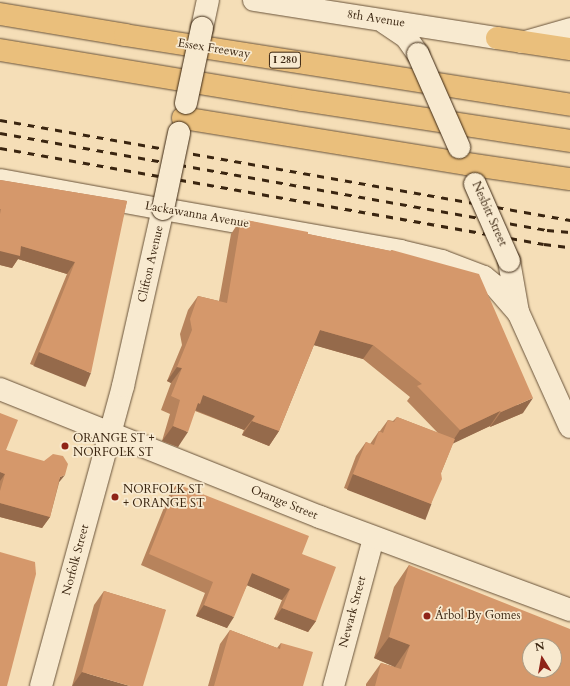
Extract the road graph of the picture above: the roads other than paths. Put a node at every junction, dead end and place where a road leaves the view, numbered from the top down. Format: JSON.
{"nodes":[{"id":1,"x":208,"y":0,"type":"edge"},
{"id":2,"x":254,"y":0,"type":"edge"},
{"id":3,"x":0,"y":14,"type":"edge"},
{"id":4,"x":379,"y":20,"type":"junction"},
{"id":5,"x":570,"y":28,"type":"edge"},
{"id":6,"x":497,"y":38,"type":"joint"},
{"id":7,"x":521,"y":42,"type":"junction"},
{"id":8,"x":0,"y":50,"type":"edge"},
{"id":9,"x":570,"y":50,"type":"edge"},
{"id":10,"x":570,"y":105,"type":"edge"},
{"id":11,"x":183,"y":118,"type":"junction"},
{"id":12,"x":570,"y":141,"type":"edge"},
{"id":13,"x":463,"y":156,"type":"junction"},
{"id":14,"x":0,"y":179,"type":"edge"},
{"id":15,"x":570,"y":179,"type":"edge"},
{"id":16,"x":163,"y":209,"type":"junction"},
{"id":17,"x":518,"y":312,"type":"junction"},
{"id":18,"x":0,"y":389,"type":"edge"},
{"id":19,"x":570,"y":427,"type":"edge"},
{"id":20,"x":110,"y":433,"type":"junction"},
{"id":21,"x":373,"y":538,"type":"junction"},
{"id":22,"x":570,"y":610,"type":"edge"},
{"id":23,"x":41,"y":686,"type":"edge"},
{"id":24,"x":333,"y":686,"type":"edge"}],
"edges":[{"from":1,"to":11,"type":"main road","name":"Clifton Avenue","bridge":true},
{"from":2,"to":4,"type":"main road","name":"8th Avenue"},
{"from":3,"to":10,"type":"highway","name":"Essex Freeway","number":"I 280"},
{"from":4,"to":6,"type":"main road","name":"8th Avenue"},
{"from":4,"to":13,"type":"main road","name":"Nesbitt Street","bridge":true},
{"from":5,"to":7,"type":"street"},
{"from":6,"to":7,"type":"highway"},
{"from":7,"to":9,"type":"highway"},
{"from":8,"to":12,"type":"highway"},
{"from":11,"to":13,"type":"highway"},
{"from":11,"to":16,"type":"main road","name":"Clifton Avenue","bridge":true},
{"from":13,"to":15,"type":"highway"},
{"from":13,"to":17,"type":"main road","name":"Nesbitt Street","bridge":true},
{"from":14,"to":16,"type":"street","name":"Lackawanna Avenue"},
{"from":16,"to":17,"type":"main road","name":"Lackawanna Avenue"},
{"from":16,"to":20,"type":"main road","name":"Clifton Avenue"},
{"from":17,"to":19,"type":"main road","name":"Nesbitt Street"},
{"from":18,"to":20,"type":"main road","name":"Orange Street"},
{"from":20,"to":21,"type":"main road","name":"Orange Street"},
{"from":20,"to":23,"type":"main road","name":"Norfolk Street"},
{"from":21,"to":22,"type":"main road","name":"Orange Street"},
{"from":21,"to":24,"type":"street","name":"Newark Street"}]}
